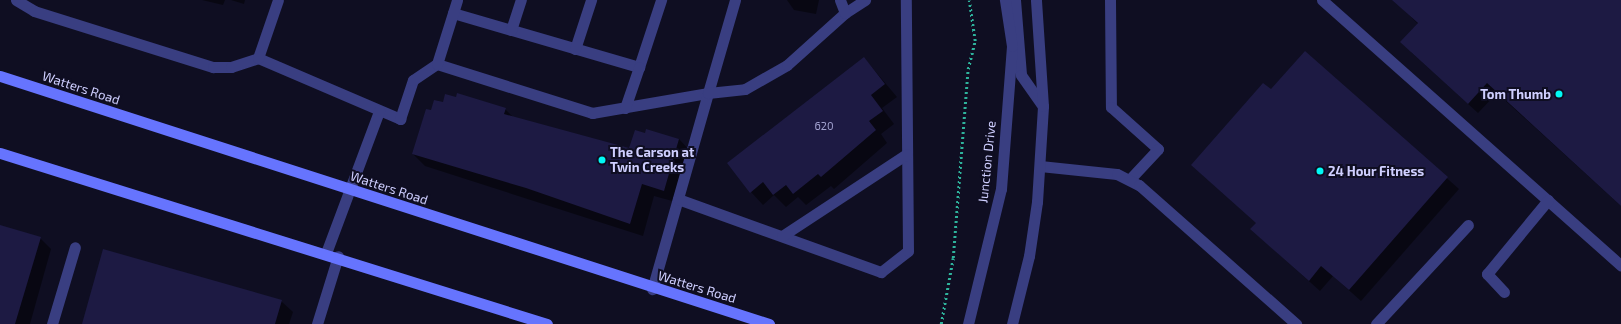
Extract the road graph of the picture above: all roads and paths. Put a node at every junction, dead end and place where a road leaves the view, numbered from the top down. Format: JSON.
{"nodes":[{"id":1,"x":16,"y":0,"type":"edge"},
{"id":2,"x":278,"y":0,"type":"edge"},
{"id":3,"x":457,"y":0,"type":"edge"},
{"id":4,"x":521,"y":0,"type":"edge"},
{"id":5,"x":591,"y":0,"type":"edge"},
{"id":6,"x":661,"y":0,"type":"edge"},
{"id":7,"x":735,"y":0,"type":"edge"},
{"id":8,"x":840,"y":0,"type":"edge"},
{"id":9,"x":865,"y":0,"type":"edge"},
{"id":10,"x":906,"y":0,"type":"edge"},
{"id":11,"x":969,"y":0,"type":"edge"},
{"id":12,"x":1005,"y":0,"type":"edge"},
{"id":13,"x":1015,"y":0,"type":"edge"},
{"id":14,"x":1036,"y":0,"type":"edge"},
{"id":15,"x":1110,"y":0,"type":"edge"},
{"id":16,"x":1322,"y":0,"type":"edge"},
{"id":17,"x":453,"y":13,"type":"junction"},
{"id":18,"x":845,"y":13,"type":"junction"},
{"id":19,"x":511,"y":30,"type":"junction"},
{"id":20,"x":575,"y":49,"type":"junction"},
{"id":21,"x":258,"y":58,"type":"junction"},
{"id":22,"x":438,"y":64,"type":"junction"},
{"id":23,"x":638,"y":67,"type":"junction"},
{"id":24,"x":0,"y":76,"type":"edge"},
{"id":25,"x":708,"y":93,"type":"junction"},
{"id":26,"x":1043,"y":106,"type":"junction"},
{"id":27,"x":625,"y":108,"type":"junction"},
{"id":28,"x":379,"y":111,"type":"junction"},
{"id":29,"x":0,"y":153,"type":"edge"},
{"id":30,"x":907,"y":154,"type":"junction"},
{"id":31,"x":1040,"y":166,"type":"junction"},
{"id":32,"x":1129,"y":180,"type":"junction"},
{"id":33,"x":348,"y":190,"type":"junction"},
{"id":34,"x":678,"y":199,"type":"junction"},
{"id":35,"x":1548,"y":200,"type":"junction"},
{"id":36,"x":1468,"y":225,"type":"dead end"},
{"id":37,"x":782,"y":236,"type":"junction"},
{"id":38,"x":75,"y":247,"type":"dead end"},
{"id":39,"x":326,"y":253,"type":"junction"},
{"id":40,"x":338,"y":256,"type":"junction"},
{"id":41,"x":1619,"y":260,"type":"edge"},
{"id":42,"x":652,"y":289,"type":"junction"},
{"id":43,"x":1504,"y":292,"type":"dead end"},
{"id":44,"x":52,"y":324,"type":"edge"},
{"id":45,"x":317,"y":324,"type":"edge"},
{"id":46,"x":547,"y":324,"type":"edge"},
{"id":47,"x":769,"y":324,"type":"edge"},
{"id":48,"x":941,"y":324,"type":"edge"},
{"id":49,"x":968,"y":324,"type":"edge"},
{"id":50,"x":1012,"y":324,"type":"edge"},
{"id":51,"x":1296,"y":324,"type":"edge"},
{"id":52,"x":1376,"y":324,"type":"edge"}],
"edges":[{"from":1,"to":21,"type":"street"},
{"from":2,"to":21,"type":"street"},
{"from":3,"to":17,"type":"street"},
{"from":4,"to":19,"type":"street"},
{"from":5,"to":20,"type":"street"},
{"from":6,"to":23,"type":"street"},
{"from":7,"to":25,"type":"street"},
{"from":8,"to":18,"type":"street"},
{"from":9,"to":18,"type":"street"},
{"from":10,"to":30,"type":"street"},
{"from":11,"to":48,"type":"path"},
{"from":12,"to":49,"type":"street","name":"Junction Drive"},
{"from":13,"to":26,"type":"street"},
{"from":14,"to":26,"type":"street"},
{"from":15,"to":32,"type":"street"},
{"from":16,"to":35,"type":"street"},
{"from":17,"to":19,"type":"street"},
{"from":17,"to":22,"type":"street"},
{"from":18,"to":25,"type":"street"},
{"from":19,"to":20,"type":"street"},
{"from":20,"to":23,"type":"street"},
{"from":21,"to":28,"type":"street"},
{"from":22,"to":27,"type":"street"},
{"from":22,"to":28,"type":"street"},
{"from":23,"to":27,"type":"street"},
{"from":24,"to":33,"type":"main road","name":"Watters Road"},
{"from":25,"to":27,"type":"street"},
{"from":25,"to":34,"type":"street"},
{"from":26,"to":31,"type":"street"},
{"from":28,"to":33,"type":"street"},
{"from":29,"to":39,"type":"main road"},
{"from":30,"to":37,"type":"street"},
{"from":30,"to":37,"type":"street"},
{"from":31,"to":32,"type":"street"},
{"from":31,"to":50,"type":"street"},
{"from":32,"to":51,"type":"street"},
{"from":33,"to":39,"type":"street"},
{"from":33,"to":42,"type":"main road","name":"Watters Road"},
{"from":34,"to":37,"type":"street"},
{"from":34,"to":42,"type":"street"},
{"from":35,"to":41,"type":"street"},
{"from":35,"to":43,"type":"street"},
{"from":36,"to":52,"type":"street"},
{"from":38,"to":44,"type":"street"},
{"from":39,"to":40,"type":"main road"},
{"from":40,"to":45,"type":"street"},
{"from":40,"to":46,"type":"main road"},
{"from":42,"to":47,"type":"main road","name":"Watters Road"}]}
